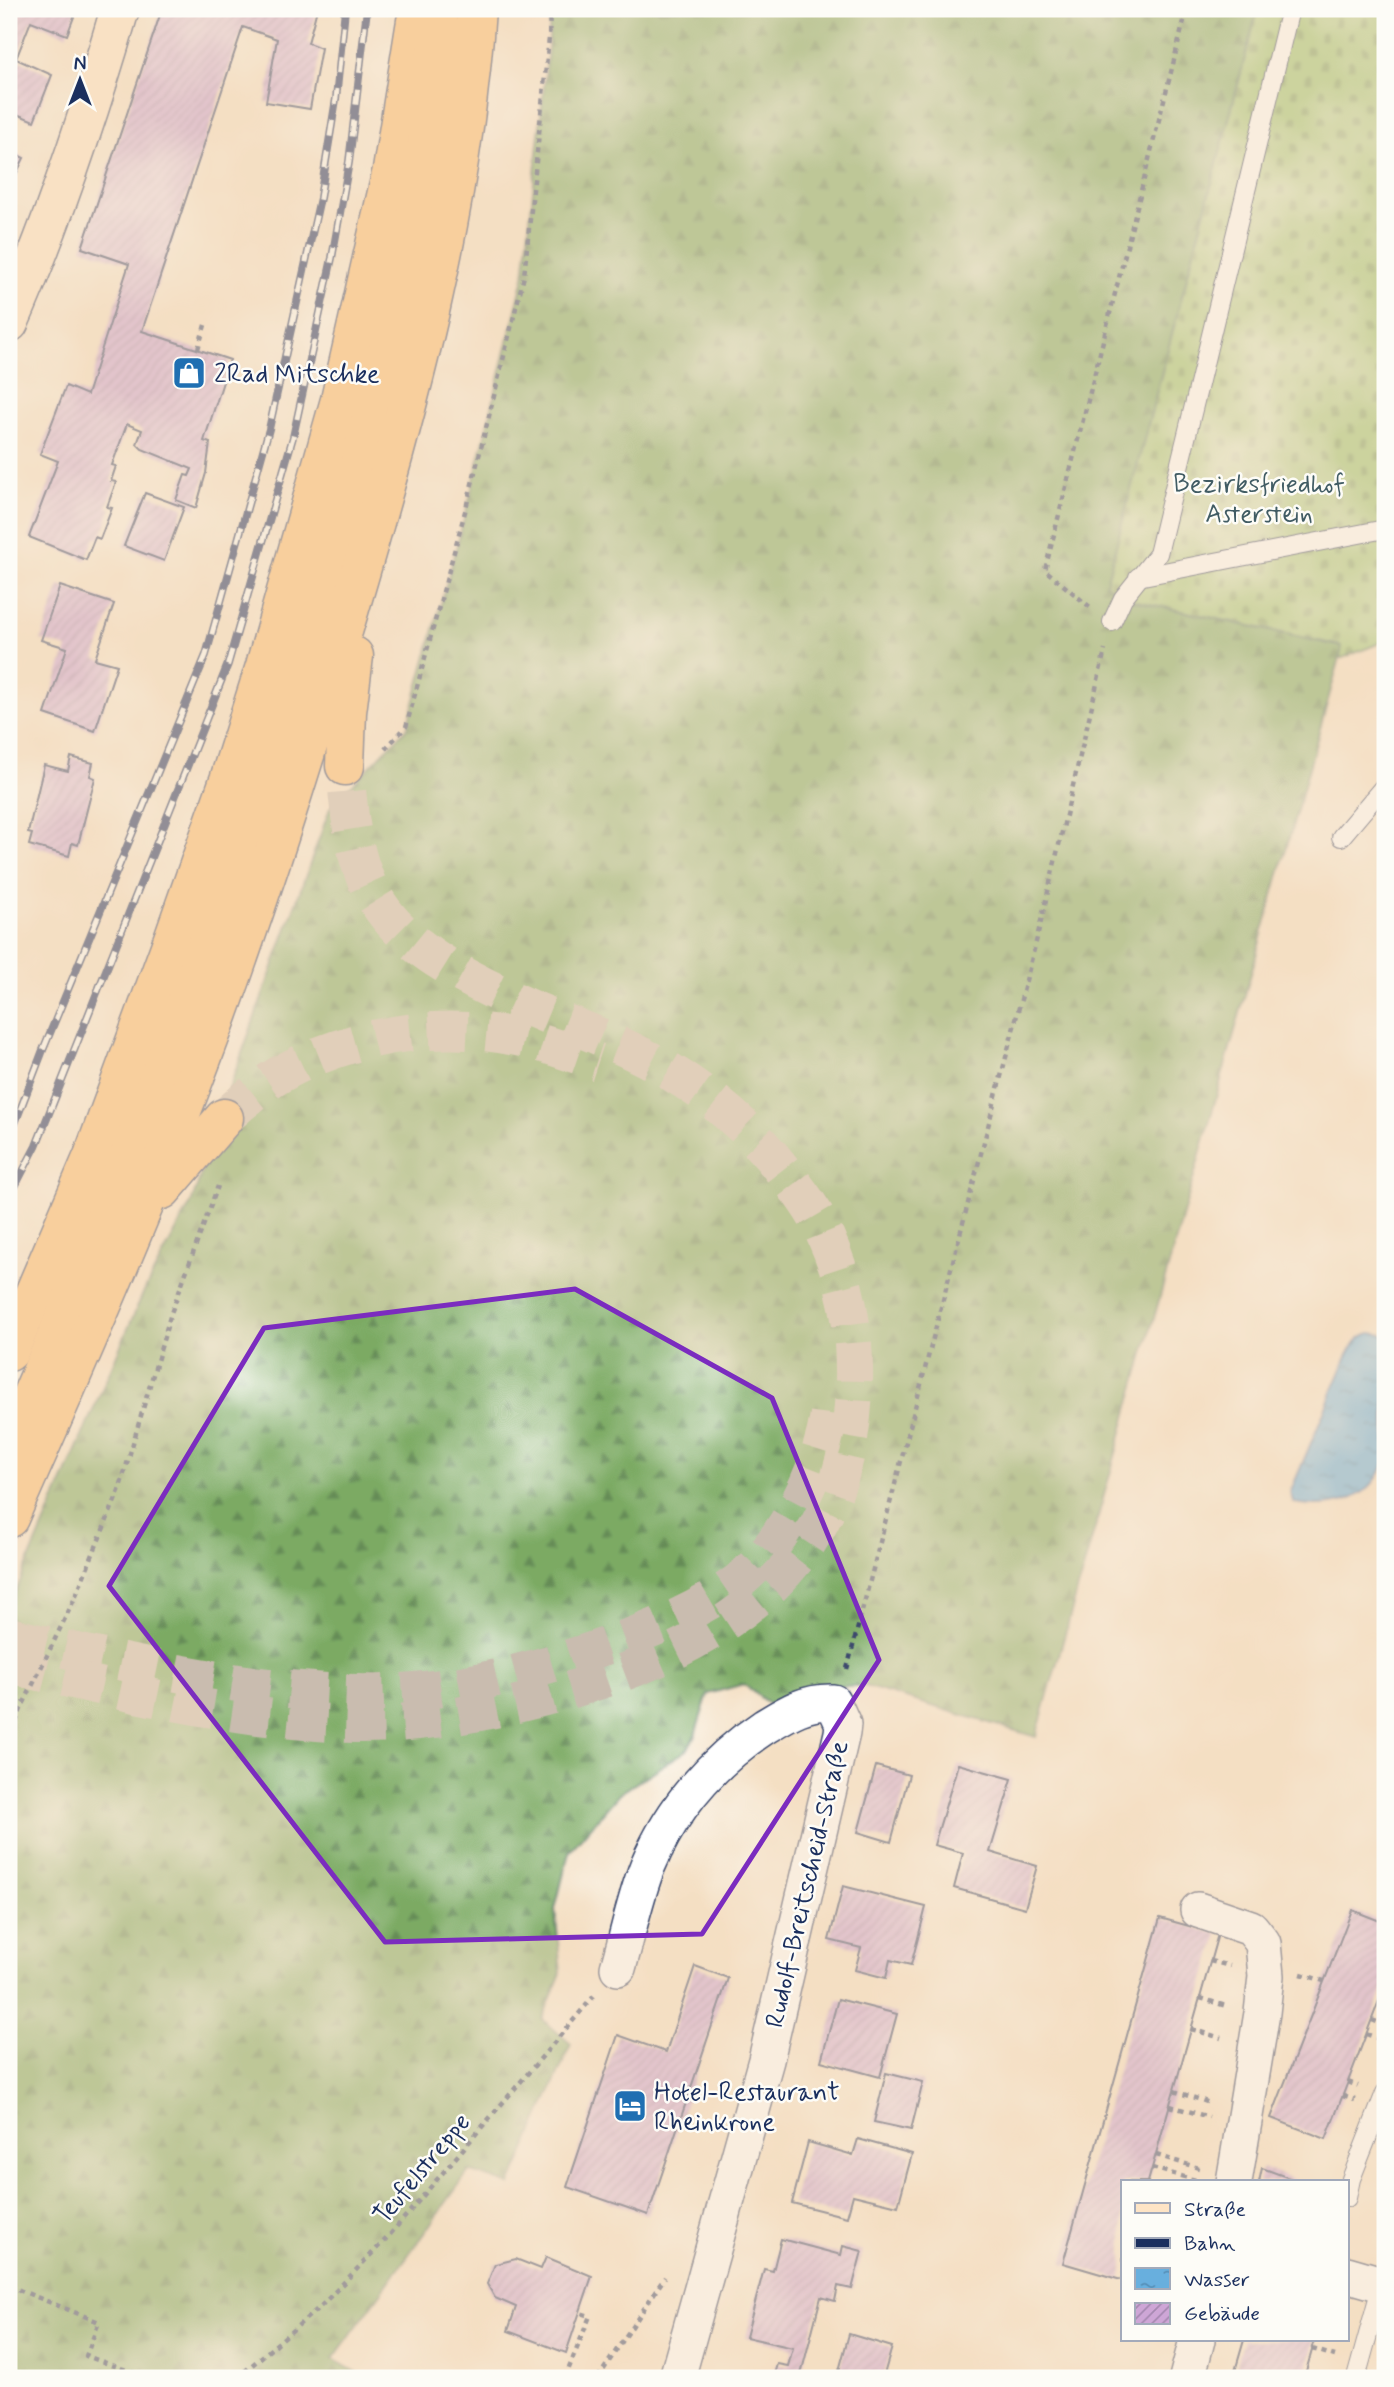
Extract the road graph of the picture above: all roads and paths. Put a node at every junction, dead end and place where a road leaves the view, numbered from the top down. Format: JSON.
{"nodes":[{"id":1,"x":120,"y":9,"type":"edge"},
{"id":2,"x":418,"y":9,"type":"edge"},
{"id":3,"x":438,"y":9,"type":"edge"},
{"id":4,"x":476,"y":9,"type":"edge"},
{"id":5,"x":550,"y":9,"type":"edge"},
{"id":6,"x":1187,"y":9,"type":"edge"},
{"id":7,"x":1290,"y":9,"type":"edge"},
{"id":8,"x":9,"y":323,"type":"edge"},
{"id":9,"x":205,"y":325,"type":"dead end"},
{"id":10,"x":198,"y":349,"type":"dead end"},
{"id":11,"x":1385,"y":530,"type":"edge"},
{"id":12,"x":368,"y":545,"type":"junction"},
{"id":13,"x":1138,"y":577,"type":"junction"},
{"id":14,"x":1112,"y":622,"type":"junction"},
{"id":15,"x":361,"y":762,"type":"joint"},
{"id":16,"x":1385,"y":785,"type":"edge"},
{"id":17,"x":1340,"y":837,"type":"dead end"},
{"id":18,"x":224,"y":1118,"type":"tunnel mouth"},
{"id":19,"x":219,"y":1179,"type":"dead end"},
{"id":20,"x":137,"y":1222,"type":"junction"},
{"id":21,"x":9,"y":1352,"type":"edge"},
{"id":22,"x":9,"y":1446,"type":"edge"},
{"id":23,"x":9,"y":1518,"type":"edge"},
{"id":24,"x":833,"y":1702,"type":"junction"},
{"id":25,"x":9,"y":1741,"type":"edge"},
{"id":26,"x":1198,"y":1910,"type":"dead end"},
{"id":27,"x":618,"y":1968,"type":"joint"},
{"id":28,"x":1372,"y":2020,"type":"dead end"},
{"id":29,"x":1385,"y":2025,"type":"edge"},
{"id":30,"x":1366,"y":2034,"type":"dead end"},
{"id":31,"x":1385,"y":2041,"type":"edge"},
{"id":32,"x":1385,"y":2093,"type":"edge"},
{"id":33,"x":1156,"y":2155,"type":"dead end"},
{"id":34,"x":1152,"y":2168,"type":"dead end"},
{"id":35,"x":1218,"y":2180,"type":"edge"},
{"id":36,"x":1221,"y":2180,"type":"edge"},
{"id":37,"x":1224,"y":2180,"type":"edge"},
{"id":38,"x":1348,"y":2194,"type":"edge"},
{"id":39,"x":708,"y":2267,"type":"junction"},
{"id":40,"x":1348,"y":2274,"type":"edge"},
{"id":41,"x":1384,"y":2285,"type":"edge"},
{"id":42,"x":9,"y":2286,"type":"edge"},
{"id":43,"x":580,"y":2313,"type":"dead end"},
{"id":44,"x":1196,"y":2342,"type":"edge"},
{"id":45,"x":149,"y":2378,"type":"edge"},
{"id":46,"x":237,"y":2378,"type":"edge"},
{"id":47,"x":565,"y":2378,"type":"edge"},
{"id":48,"x":598,"y":2378,"type":"edge"},
{"id":49,"x":677,"y":2378,"type":"edge"},
{"id":50,"x":1187,"y":2378,"type":"edge"},
{"id":51,"x":1356,"y":2378,"type":"edge"}],
"edges":[{"from":1,"to":8,"type":"street"},
{"from":2,"to":21,"type":"highway"},
{"from":3,"to":22,"type":"highway"},
{"from":4,"to":12,"type":"highway"},
{"from":5,"to":15,"type":"path"},
{"from":6,"to":14,"type":"path"},
{"from":7,"to":13,"type":"lane"},
{"from":9,"to":10,"type":"path"},
{"from":11,"to":13,"type":"lane"},
{"from":12,"to":15,"type":"highway"},
{"from":12,"to":20,"type":"highway"},
{"from":13,"to":14,"type":"lane"},
{"from":14,"to":24,"type":"path"},
{"from":16,"to":17,"type":"lane"},
{"from":18,"to":20,"type":"highway"},
{"from":19,"to":25,"type":"path"},
{"from":20,"to":23,"type":"highway"},
{"from":24,"to":27,"type":"street","name":"Rudolf-Breitscheid-Straße"},
{"from":24,"to":39,"type":"street","name":"Rudolf-Breitscheid-Straße"},
{"from":26,"to":37,"type":"street"},
{"from":27,"to":46,"type":"path","name":"Teufelstreppe"},
{"from":28,"to":29,"type":"path"},
{"from":30,"to":31,"type":"path"},
{"from":32,"to":38,"type":"lane"},
{"from":33,"to":36,"type":"path"},
{"from":34,"to":35,"type":"path"},
{"from":39,"to":48,"type":"path"},
{"from":39,"to":49,"type":"street","name":"Rudolf-Breitscheid-Straße"},
{"from":40,"to":41,"type":"street"},
{"from":41,"to":51,"type":"lane"},
{"from":42,"to":45,"type":"path"},
{"from":43,"to":47,"type":"path"},
{"from":44,"to":50,"type":"street"}]}
